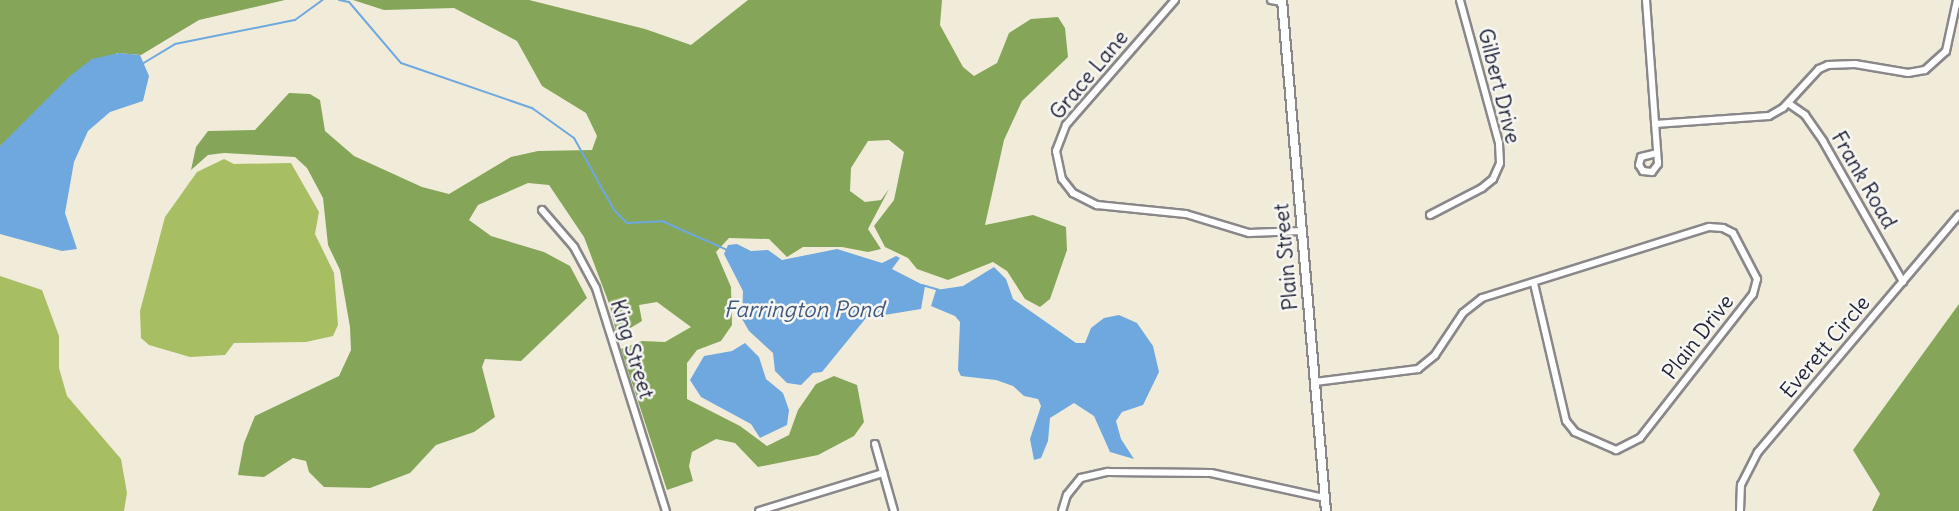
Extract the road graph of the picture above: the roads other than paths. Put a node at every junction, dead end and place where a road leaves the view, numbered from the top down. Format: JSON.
{"nodes":[{"id":1,"x":1175,"y":0,"type":"edge"},
{"id":2,"x":1271,"y":0,"type":"edge"},
{"id":3,"x":1460,"y":0,"type":"edge"},
{"id":4,"x":1646,"y":0,"type":"edge"},
{"id":5,"x":1957,"y":0,"type":"edge"},
{"id":6,"x":1282,"y":1,"type":"edge"},
{"id":7,"x":1956,"y":30,"type":"edge"},
{"id":8,"x":1788,"y":103,"type":"junction"},
{"id":9,"x":1655,"y":124,"type":"junction"},
{"id":10,"x":1657,"y":153,"type":"dead end"},
{"id":11,"x":542,"y":210,"type":"dead end"},
{"id":12,"x":1430,"y":215,"type":"dead end"},
{"id":13,"x":1959,"y":215,"type":"edge"},
{"id":14,"x":1302,"y":231,"type":"junction"},
{"id":15,"x":1903,"y":282,"type":"junction"},
{"id":16,"x":1534,"y":283,"type":"junction"},
{"id":17,"x":1315,"y":382,"type":"junction"},
{"id":18,"x":875,"y":444,"type":"dead end"},
{"id":19,"x":883,"y":473,"type":"junction"},
{"id":20,"x":1325,"y":498,"type":"junction"},
{"id":21,"x":666,"y":511,"type":"edge"},
{"id":22,"x":759,"y":511,"type":"edge"},
{"id":23,"x":894,"y":511,"type":"edge"},
{"id":24,"x":1062,"y":511,"type":"edge"},
{"id":25,"x":1326,"y":511,"type":"edge"},
{"id":26,"x":1740,"y":511,"type":"edge"}],
"edges":[{"from":1,"to":14,"type":"street","name":"Grace Lane"},
{"from":2,"to":6,"type":"street"},
{"from":3,"to":12,"type":"street","name":"Gilbert Drive"},
{"from":4,"to":9,"type":"street"},
{"from":5,"to":7,"type":"street"},
{"from":6,"to":14,"type":"street","name":"Plain Street"},
{"from":7,"to":8,"type":"street"},
{"from":8,"to":9,"type":"street"},
{"from":8,"to":15,"type":"street","name":"Frank Road"},
{"from":9,"to":10,"type":"street"},
{"from":11,"to":21,"type":"street","name":"King Street"},
{"from":13,"to":15,"type":"street","name":"Everett Circle"},
{"from":14,"to":17,"type":"street","name":"Plain Street"},
{"from":15,"to":26,"type":"street","name":"Everett Circle"},
{"from":16,"to":16,"type":"street","name":"Plain Drive"},
{"from":16,"to":17,"type":"street","name":"Plain Drive"},
{"from":17,"to":20,"type":"street","name":"Plain Street"},
{"from":18,"to":19,"type":"street"},
{"from":19,"to":22,"type":"street"},
{"from":19,"to":23,"type":"street"},
{"from":20,"to":24,"type":"street"},
{"from":20,"to":25,"type":"street","name":"Plain Street"}]}
